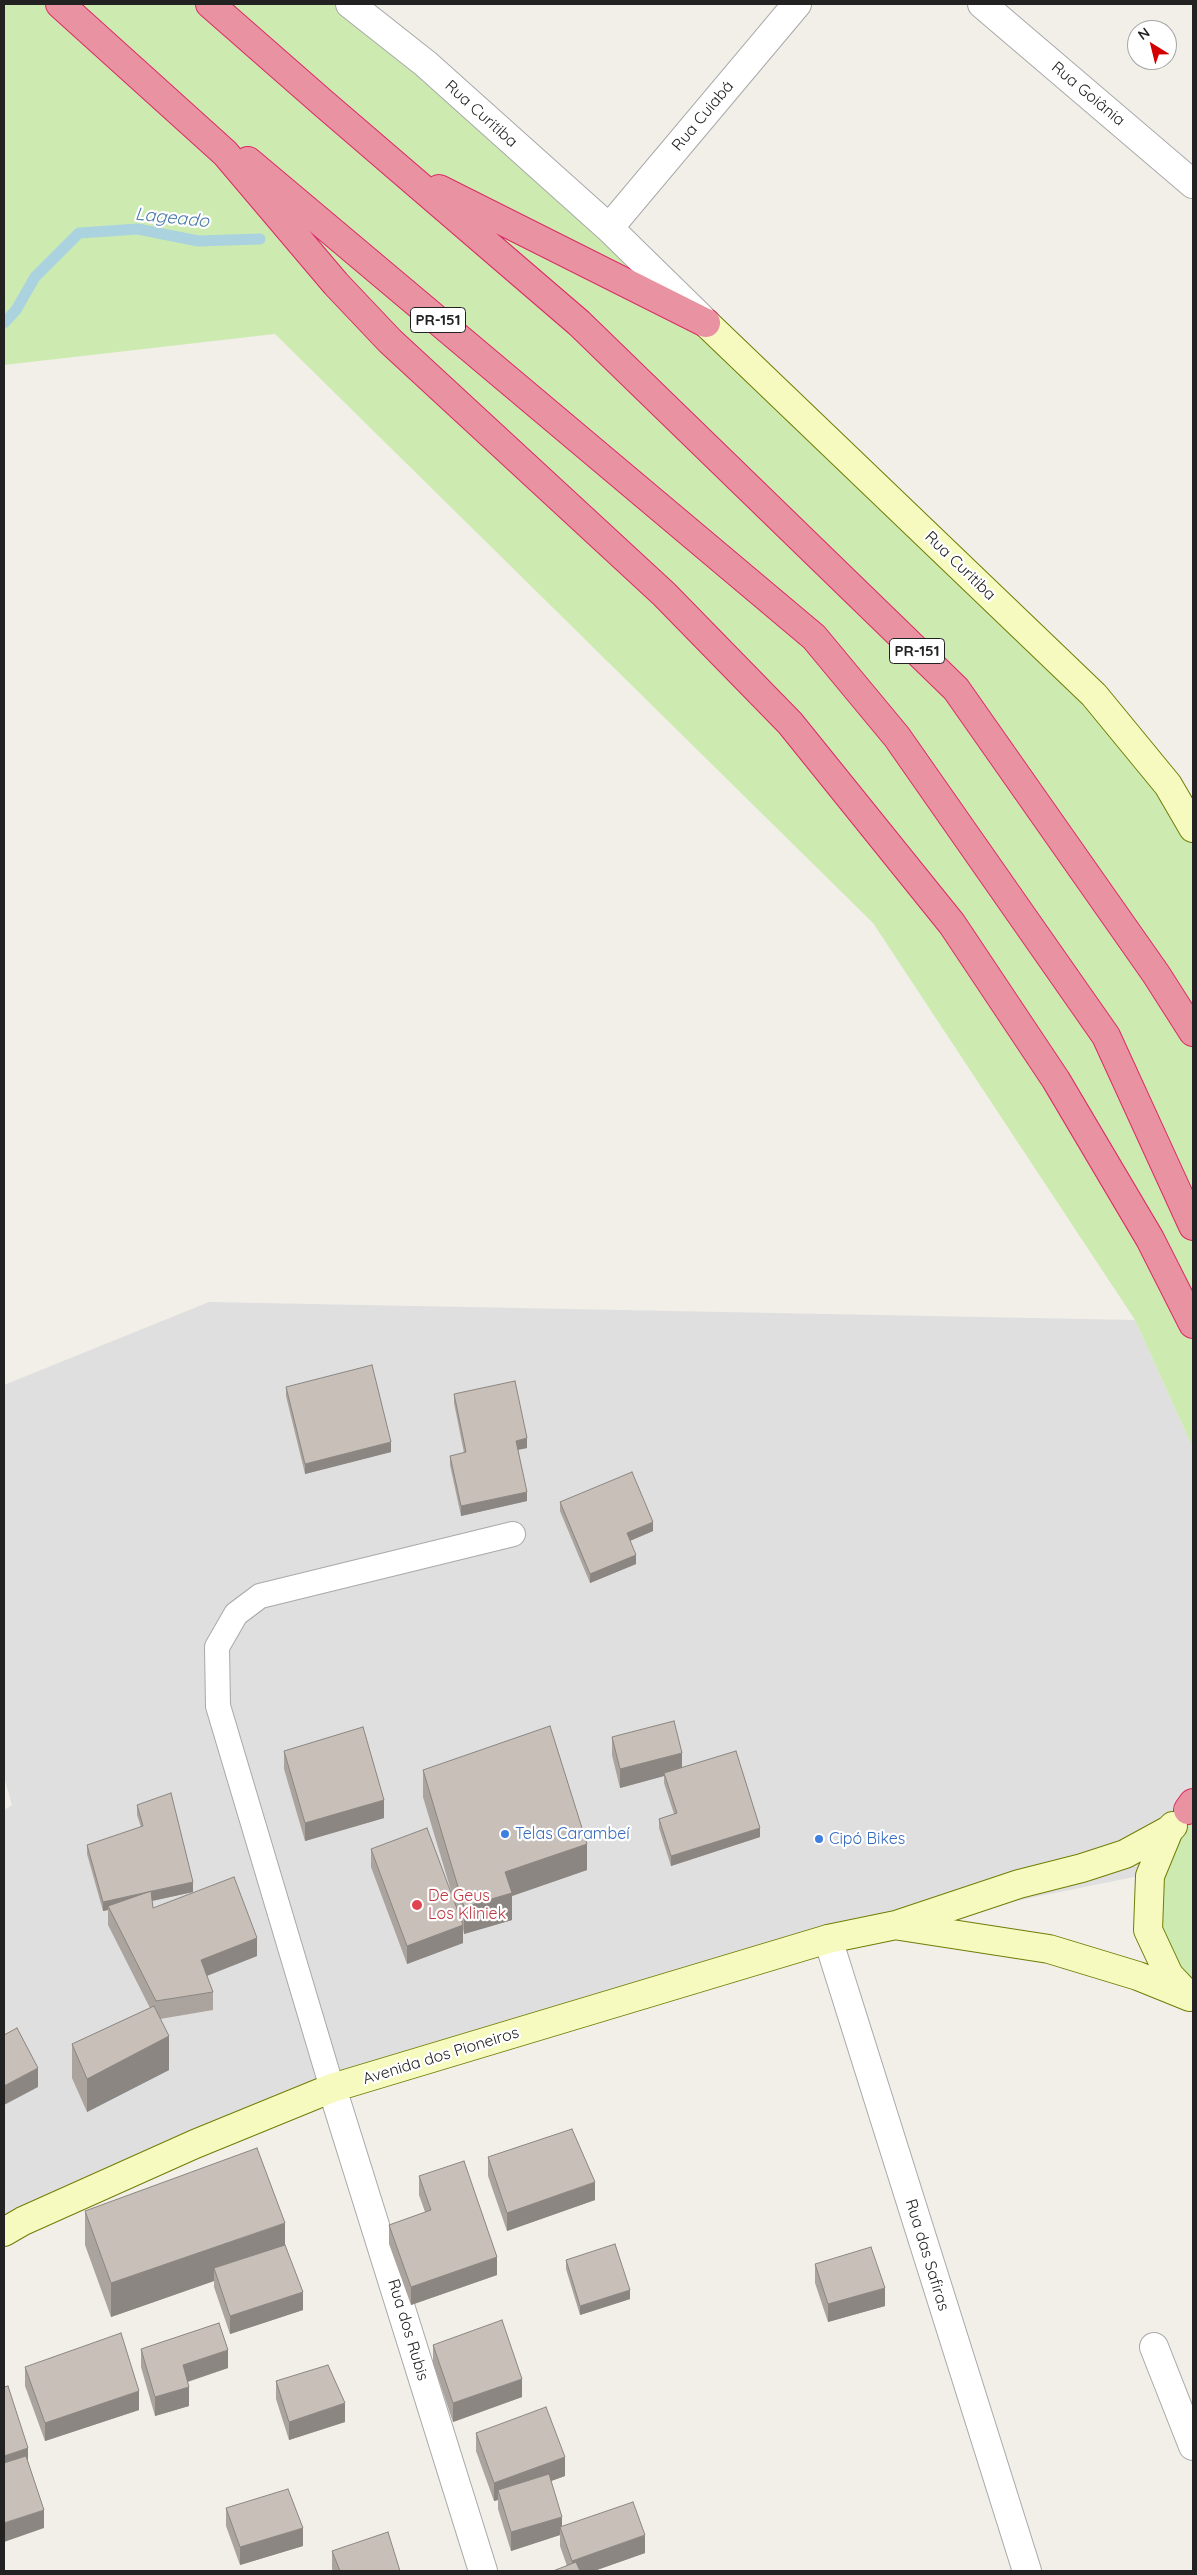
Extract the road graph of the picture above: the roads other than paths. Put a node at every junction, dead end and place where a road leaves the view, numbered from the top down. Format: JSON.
{"nodes":[{"id":1,"x":61,"y":4,"type":"edge"},
{"id":2,"x":210,"y":4,"type":"edge"},
{"id":3,"x":350,"y":4,"type":"edge"},
{"id":4,"x":797,"y":4,"type":"edge"},
{"id":5,"x":982,"y":4,"type":"edge"},
{"id":6,"x":399,"y":168,"type":"junction"},
{"id":7,"x":1193,"y":184,"type":"edge"},
{"id":8,"x":609,"y":228,"type":"junction"},
{"id":9,"x":706,"y":323,"type":"junction"},
{"id":10,"x":1193,"y":828,"type":"edge"},
{"id":11,"x":1193,"y":1032,"type":"edge"},
{"id":12,"x":1193,"y":1226,"type":"edge"},
{"id":13,"x":1193,"y":1324,"type":"edge"},
{"id":14,"x":513,"y":1534,"type":"dead end"},
{"id":15,"x":1191,"y":1807,"type":"edge"},
{"id":16,"x":1169,"y":1830,"type":"junction"},
{"id":17,"x":896,"y":1926,"type":"junction"},
{"id":18,"x":828,"y":1939,"type":"junction"},
{"id":19,"x":1191,"y":1998,"type":"edge"},
{"id":20,"x":332,"y":2088,"type":"junction"},
{"id":21,"x":4,"y":2232,"type":"edge"},
{"id":22,"x":1154,"y":2347,"type":"dead end"},
{"id":23,"x":1193,"y":2446,"type":"edge"},
{"id":24,"x":483,"y":2571,"type":"edge"},
{"id":25,"x":1027,"y":2571,"type":"edge"}],
"edges":[{"from":1,"to":12,"type":"highway","number":"PR-151"},
{"from":1,"to":13,"type":"highway"},
{"from":2,"to":6,"type":"highway","number":"PR-151"},
{"from":3,"to":8,"type":"street","name":"Rua Curitiba"},
{"from":4,"to":8,"type":"street","name":"Rua Cuiabá"},
{"from":5,"to":7,"type":"street","name":"Rua Goiânia"},
{"from":6,"to":9,"type":"highway"},
{"from":6,"to":11,"type":"highway","number":"PR-151"},
{"from":8,"to":9,"type":"street","name":"Rua Curitiba"},
{"from":9,"to":10,"type":"main road","name":"Rua Curitiba"},
{"from":14,"to":20,"type":"lane"},
{"from":15,"to":16,"type":"main road"},
{"from":16,"to":17,"type":"main road"},
{"from":16,"to":19,"type":"main road"},
{"from":17,"to":18,"type":"main road","name":"Avenida dos Pioneiros"},
{"from":17,"to":19,"type":"main road"},
{"from":18,"to":20,"type":"main road","name":"Avenida dos Pioneiros"},
{"from":18,"to":25,"type":"street","name":"Rua das Safiras"},
{"from":20,"to":21,"type":"main road","name":"Avenida dos Pioneiros"},
{"from":20,"to":24,"type":"street","name":"Rua dos Rubis"},
{"from":22,"to":23,"type":"street"}]}
